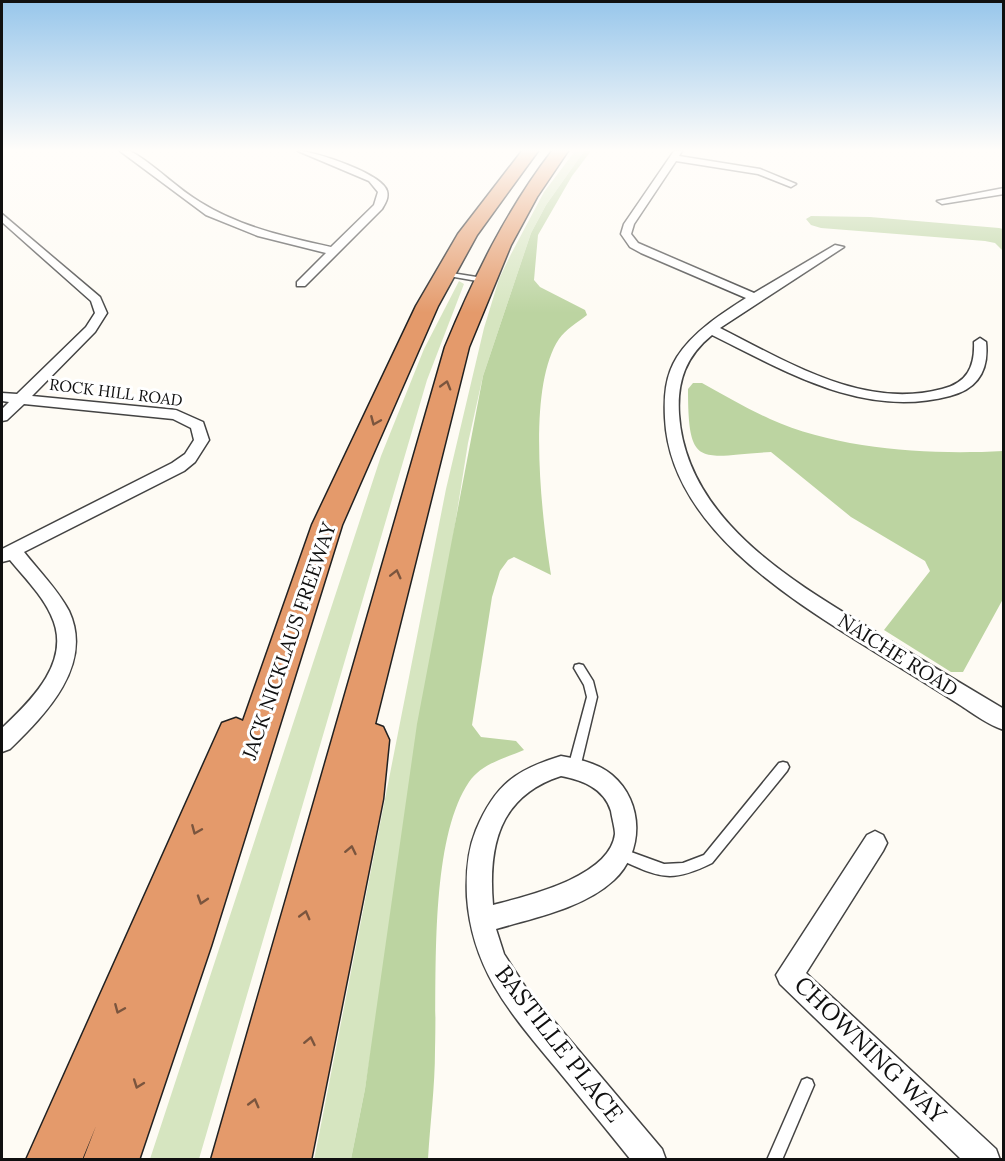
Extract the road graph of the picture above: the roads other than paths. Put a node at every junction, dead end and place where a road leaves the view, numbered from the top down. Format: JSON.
{"nodes":[{"id":1,"x":197,"y":205,"type":"edge"},
{"id":2,"x":379,"y":205,"type":"edge"},
{"id":3,"x":489,"y":205,"type":"edge"},
{"id":4,"x":522,"y":205,"type":"edge"},
{"id":5,"x":642,"y":205,"type":"edge"},
{"id":6,"x":2,"y":217,"type":"edge"},
{"id":7,"x":838,"y":247,"type":"dead end"},
{"id":8,"x":333,"y":251,"type":"junction"},
{"id":9,"x":445,"y":274,"type":"junction"},
{"id":10,"x":483,"y":280,"type":"junction"},
{"id":11,"x":301,"y":284,"type":"dead end"},
{"id":12,"x":757,"y":299,"type":"junction"},
{"id":13,"x":711,"y":328,"type":"junction"},
{"id":14,"x":980,"y":342,"type":"dead end"},
{"id":15,"x":2,"y":398,"type":"edge"},
{"id":16,"x":21,"y":400,"type":"junction"},
{"id":17,"x":2,"y":417,"type":"edge"},
{"id":18,"x":327,"y":525,"type":"junction"},
{"id":19,"x":7,"y":553,"type":"edge"},
{"id":20,"x":381,"y":630,"type":"junction"},
{"id":21,"x":579,"y":668,"type":"dead end"},
{"id":22,"x":1004,"y":721,"type":"edge"},
{"id":23,"x":2,"y":742,"type":"edge"},
{"id":24,"x":783,"y":766,"type":"dead end"},
{"id":25,"x":574,"y":768,"type":"junction"},
{"id":26,"x":874,"y":843,"type":"dead end"},
{"id":27,"x":620,"y":854,"type":"junction"},
{"id":28,"x":481,"y":921,"type":"junction"},
{"id":29,"x":807,"y":1085,"type":"dead end"},
{"id":30,"x":54,"y":1160,"type":"edge"},
{"id":31,"x":111,"y":1160,"type":"edge"},
{"id":32,"x":239,"y":1160,"type":"edge"},
{"id":33,"x":283,"y":1160,"type":"edge"},
{"id":34,"x":651,"y":1160,"type":"edge"},
{"id":35,"x":774,"y":1160,"type":"edge"},
{"id":36,"x":985,"y":1160,"type":"edge"}],
"edges":[{"from":1,"to":8,"type":"street"},
{"from":2,"to":8,"type":"street"},
{"from":3,"to":9,"type":"highway","name":"JACK NICKLAUS FREEWAY"},
{"from":4,"to":10,"type":"highway"},
{"from":5,"to":12,"type":"street"},
{"from":6,"to":16,"type":"street"},
{"from":7,"to":12,"type":"street","name":"NAICHE ROAD"},
{"from":8,"to":11,"type":"street"},
{"from":9,"to":10,"type":"lane"},
{"from":9,"to":18,"type":"highway","name":"JACK NICKLAUS FREEWAY","one_way":true},
{"from":20,"to":10,"type":"highway","one_way":true},
{"from":12,"to":13,"type":"street","name":"NAICHE ROAD"},
{"from":13,"to":14,"type":"street"},
{"from":13,"to":22,"type":"street","name":"NAICHE ROAD"},
{"from":15,"to":16,"type":"street","name":"ROCK HILL ROAD"},
{"from":16,"to":17,"type":"street"},
{"from":16,"to":19,"type":"street","name":"ROCK HILL ROAD"},
{"from":18,"to":30,"type":"highway","one_way":true},
{"from":18,"to":31,"type":"highway","name":"JACK NICKLAUS FREEWAY","one_way":true},
{"from":19,"to":23,"type":"street"},
{"from":32,"to":20,"type":"highway","one_way":true},
{"from":33,"to":20,"type":"highway","one_way":true},
{"from":21,"to":25,"type":"lane"},
{"from":24,"to":27,"type":"lane"},
{"from":25,"to":27,"type":"street","name":"BASTILLE PLACE"},
{"from":25,"to":28,"type":"street","name":"BASTILLE PLACE"},
{"from":26,"to":36,"type":"street","name":"CHOWNING WAY"},
{"from":27,"to":28,"type":"street"},
{"from":28,"to":34,"type":"street","name":"BASTILLE PLACE"},
{"from":29,"to":35,"type":"lane"}]}
